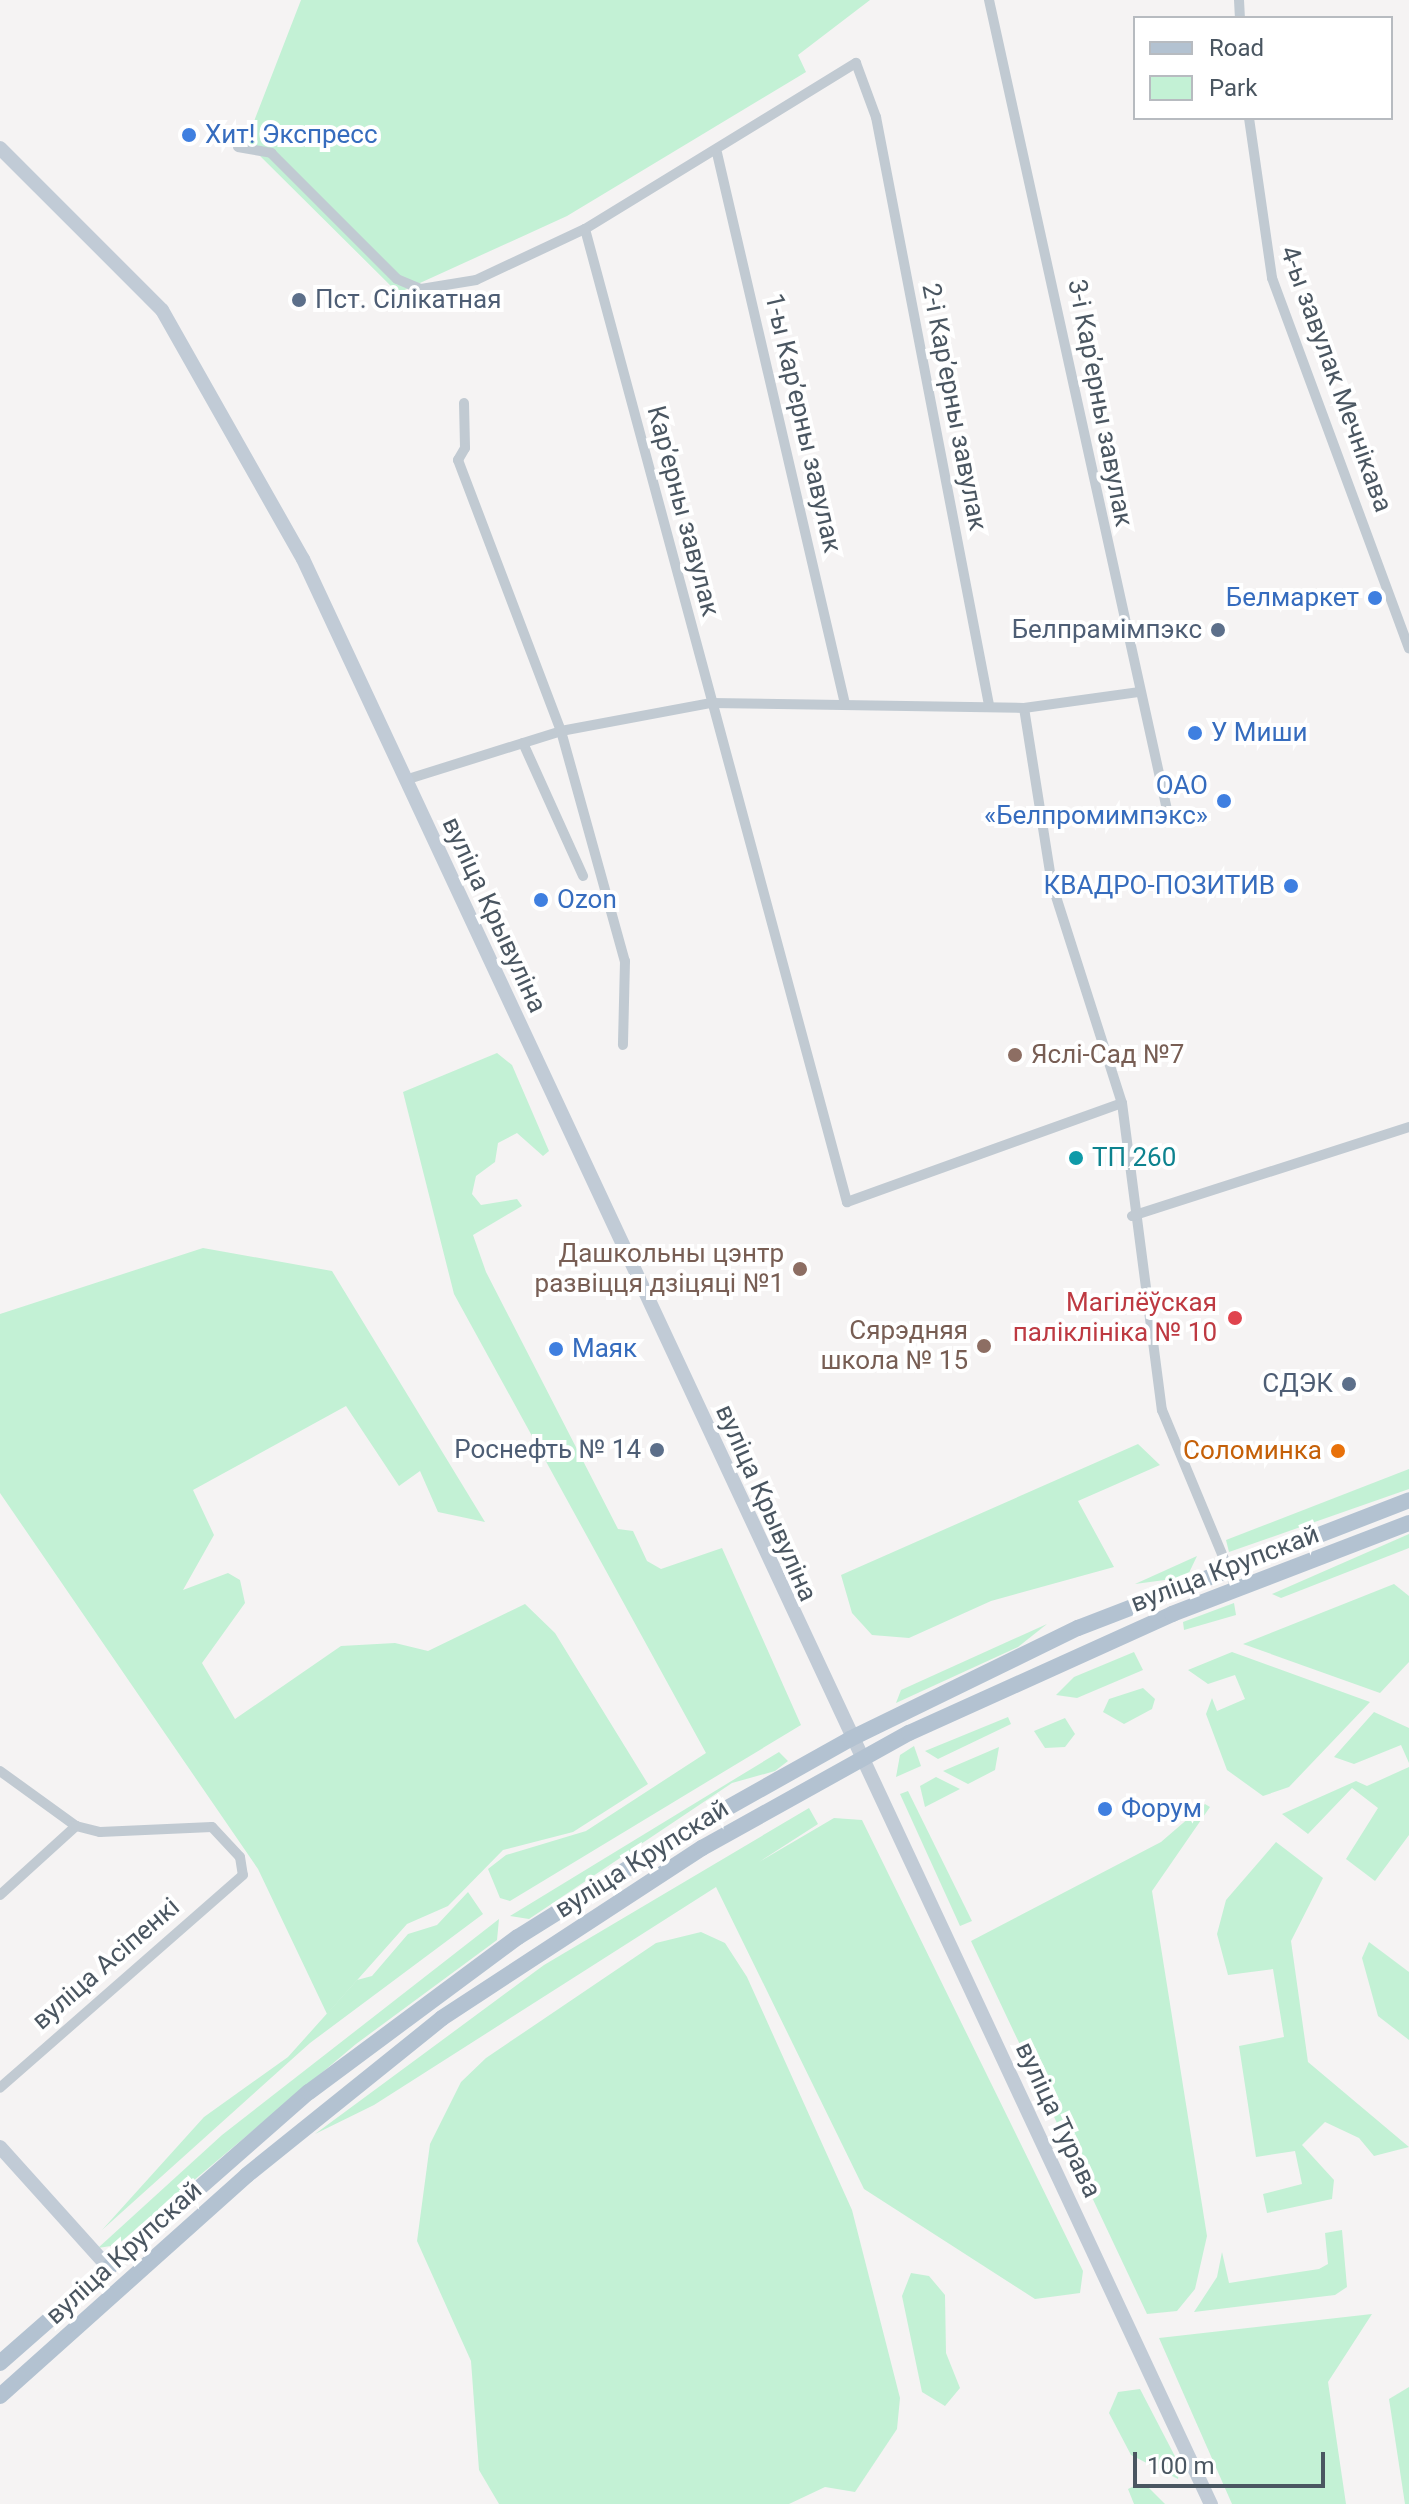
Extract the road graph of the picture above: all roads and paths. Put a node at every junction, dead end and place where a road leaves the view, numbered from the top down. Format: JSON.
{"nodes":[{"id":1,"x":989,"y":0,"type":"edge"},
{"id":2,"x":1249,"y":120,"type":"edge"},
{"id":3,"x":238,"y":147,"type":"dead end"},
{"id":4,"x":0,"y":148,"type":"edge"},
{"id":5,"x":717,"y":153,"type":"junction"},
{"id":6,"x":585,"y":229,"type":"junction"},
{"id":7,"x":464,"y":403,"type":"dead end"},
{"id":8,"x":1409,"y":648,"type":"edge"},
{"id":9,"x":1140,"y":692,"type":"junction"},
{"id":10,"x":711,"y":703,"type":"junction"},
{"id":11,"x":845,"y":704,"type":"junction"},
{"id":12,"x":989,"y":705,"type":"junction"},
{"id":13,"x":1024,"y":708,"type":"junction"},
{"id":14,"x":561,"y":731,"type":"junction"},
{"id":15,"x":523,"y":743,"type":"junction"},
{"id":16,"x":405,"y":780,"type":"junction"},
{"id":17,"x":1168,"y":814,"type":"dead end"},
{"id":18,"x":583,"y":876,"type":"dead end"},
{"id":19,"x":623,"y":1045,"type":"dead end"},
{"id":20,"x":1122,"y":1103,"type":"junction"},
{"id":21,"x":1409,"y":1127,"type":"edge"},
{"id":22,"x":1132,"y":1216,"type":"junction"},
{"id":23,"x":1409,"y":1500,"type":"edge"},
{"id":24,"x":1409,"y":1523,"type":"edge"},
{"id":25,"x":1228,"y":1568,"type":"junction"},
{"id":26,"x":1237,"y":1590,"type":"junction"},
{"id":27,"x":850,"y":1739,"type":"junction"},
{"id":28,"x":858,"y":1758,"type":"junction"},
{"id":29,"x":0,"y":1771,"type":"edge"},
{"id":30,"x":76,"y":1826,"type":"junction"},
{"id":31,"x":0,"y":1895,"type":"edge"},
{"id":32,"x":0,"y":2088,"type":"edge"},
{"id":33,"x":0,"y":2147,"type":"edge"},
{"id":34,"x":108,"y":2267,"type":"junction"},
{"id":35,"x":0,"y":2363,"type":"edge"},
{"id":36,"x":0,"y":2396,"type":"edge"},
{"id":37,"x":1211,"y":2504,"type":"edge"}],
"edges":[{"from":1,"to":9,"type":"street","name":"3-і Карʼерны завулак"},
{"from":2,"to":8,"type":"street","name":"4-ы завулак Мечнікава"},
{"from":3,"to":6,"type":"street"},
{"from":4,"to":16,"type":"main road","name":"вуліца Крывуліна"},
{"from":5,"to":6,"type":"street"},
{"from":5,"to":11,"type":"street","name":"1-ы Карʼерны завулак"},
{"from":5,"to":12,"type":"street","name":"2-і Карʼерны завулак"},
{"from":6,"to":10,"type":"street","name":"Карʼерны завулак"},
{"from":7,"to":14,"type":"street"},
{"from":9,"to":13,"type":"street"},
{"from":9,"to":17,"type":"street","name":"3-і Карʼерны завулак"},
{"from":10,"to":11,"type":"street"},
{"from":10,"to":14,"type":"street"},
{"from":10,"to":20,"type":"street","name":"Карʼерны завулак"},
{"from":11,"to":12,"type":"street"},
{"from":12,"to":13,"type":"street"},
{"from":13,"to":20,"type":"street"},
{"from":14,"to":15,"type":"street"},
{"from":14,"to":19,"type":"street"},
{"from":15,"to":16,"type":"street"},
{"from":15,"to":18,"type":"street"},
{"from":16,"to":27,"type":"main road","name":"вуліца Крывуліна"},
{"from":20,"to":22,"type":"street"},
{"from":21,"to":22,"type":"street"},
{"from":22,"to":25,"type":"street"},
{"from":23,"to":25,"type":"main road","name":"вуліца Крупскай"},
{"from":24,"to":26,"type":"main road","name":"вуліца Крупскай"},
{"from":25,"to":26,"type":"street"},
{"from":25,"to":27,"type":"main road","name":"вуліца Крупскай"},
{"from":26,"to":28,"type":"main road","name":"вуліца Крупскай"},
{"from":27,"to":28,"type":"main road","name":"вуліца Крывуліна"},
{"from":27,"to":34,"type":"main road","name":"вуліца Крупскай"},
{"from":28,"to":36,"type":"main road","name":"вуліца Крупскай"},
{"from":28,"to":37,"type":"main road","name":"вуліца Турава"},
{"from":29,"to":30,"type":"street"},
{"from":30,"to":31,"type":"street"},
{"from":30,"to":32,"type":"street","name":"вуліца Асіпенкі"},
{"from":33,"to":34,"type":"main road"},
{"from":34,"to":35,"type":"main road","name":"вуліца Крупскай"}]}
